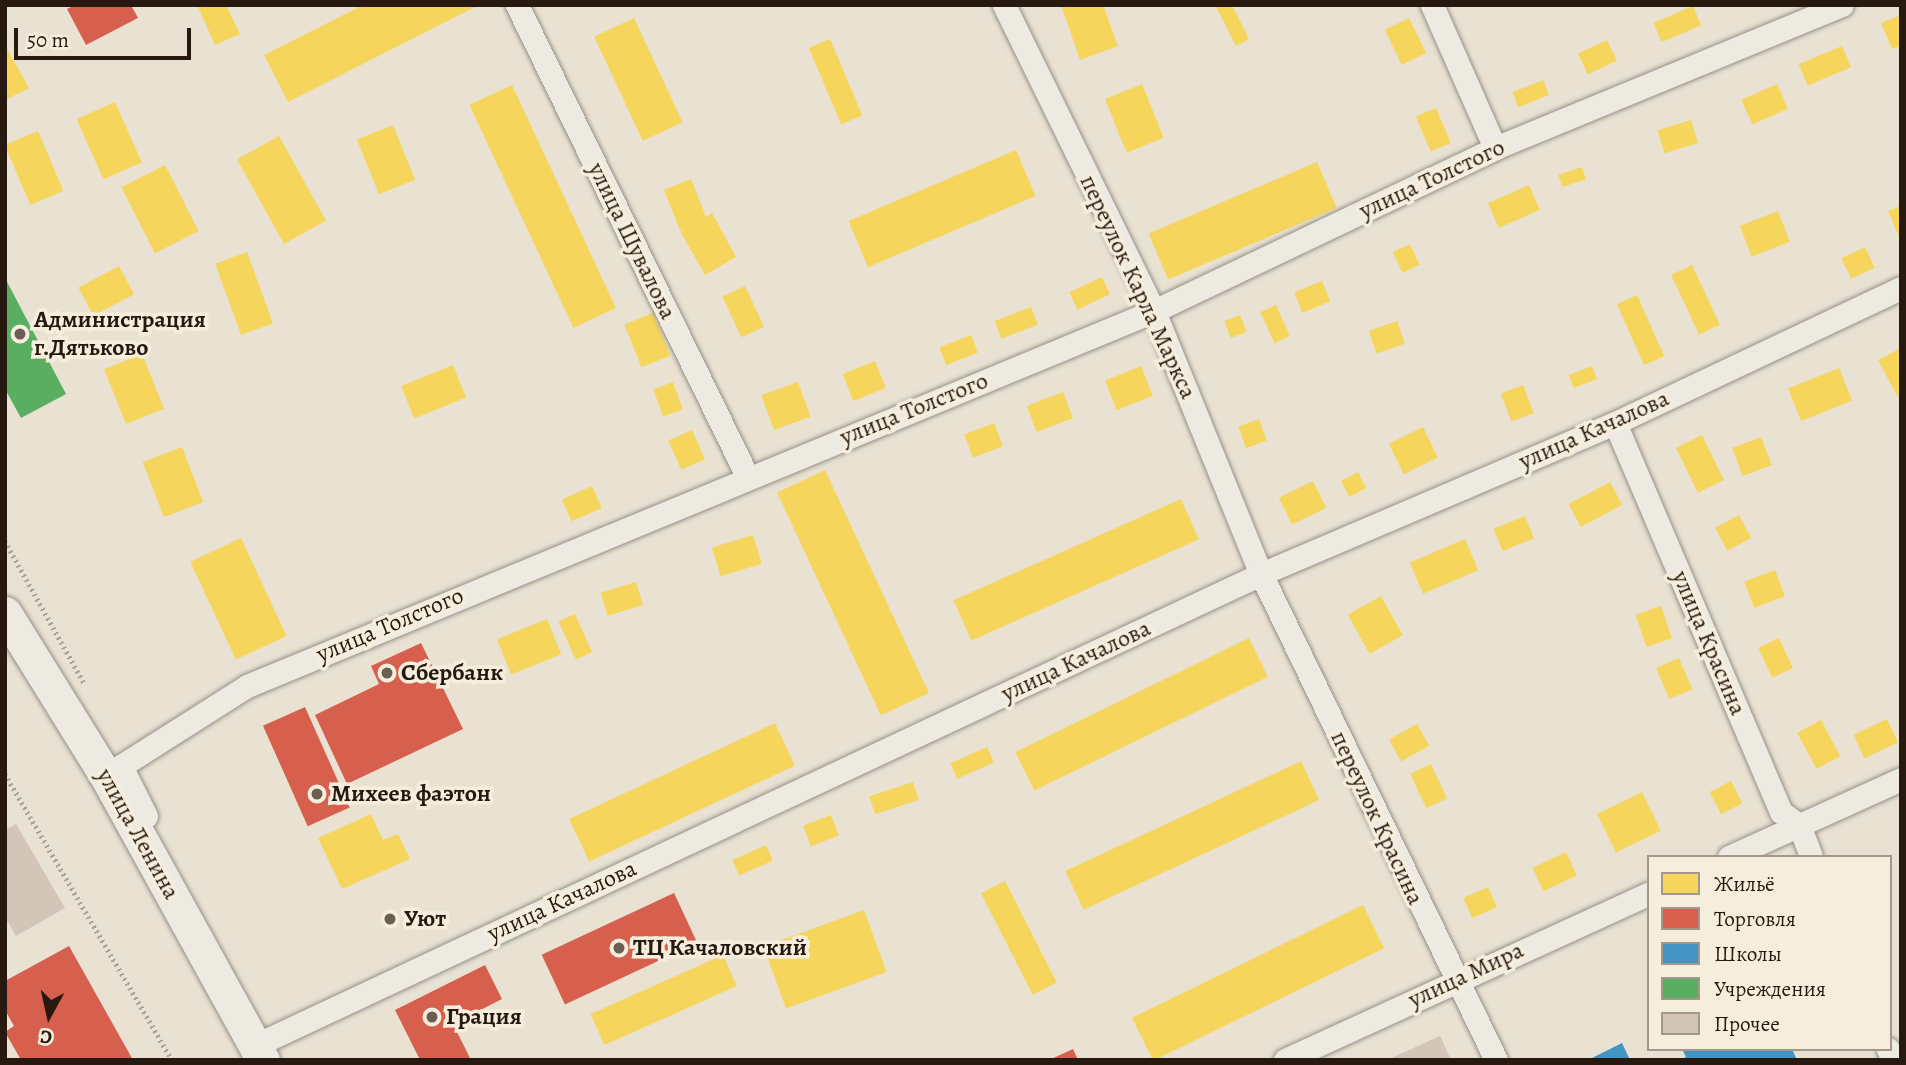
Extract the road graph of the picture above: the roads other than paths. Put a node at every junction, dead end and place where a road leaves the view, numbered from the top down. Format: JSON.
{"nodes":[{"id":1,"x":517,"y":5,"type":"edge"},
{"id":2,"x":1004,"y":5,"type":"edge"},
{"id":3,"x":1432,"y":5,"type":"edge"},
{"id":4,"x":1842,"y":5,"type":"edge"},
{"id":5,"x":1495,"y":148,"type":"junction"},
{"id":6,"x":1901,"y":288,"type":"edge"},
{"id":7,"x":1154,"y":311,"type":"junction"},
{"id":8,"x":1615,"y":423,"type":"junction"},
{"id":9,"x":747,"y":476,"type":"junction"},
{"id":10,"x":1261,"y":574,"type":"junction"},
{"id":11,"x":5,"y":612,"type":"edge"},
{"id":12,"x":1901,"y":779,"type":"edge"},
{"id":13,"x":1799,"y":825,"type":"junction"},
{"id":14,"x":1733,"y":855,"type":"edge"},
{"id":15,"x":1810,"y":855,"type":"edge"},
{"id":16,"x":167,"y":886,"type":"junction"},
{"id":17,"x":1647,"y":894,"type":"edge"},
{"id":18,"x":1454,"y":980,"type":"junction"},
{"id":19,"x":260,"y":1052,"type":"edge"},
{"id":20,"x":1285,"y":1060,"type":"edge"},
{"id":21,"x":1496,"y":1060,"type":"edge"}],
"edges":[{"from":1,"to":9,"type":"street","name":"улица Шувалова"},
{"from":2,"to":7,"type":"street","name":"переулок Карла Маркса"},
{"from":3,"to":5,"type":"street"},
{"from":4,"to":5,"type":"street","name":"улица Толстого"},
{"from":5,"to":7,"type":"street","name":"улица Толстого"},
{"from":6,"to":8,"type":"street","name":"улица Качалова"},
{"from":7,"to":9,"type":"street","name":"улица Толстого"},
{"from":7,"to":10,"type":"street","name":"переулок Карла Маркса"},
{"from":8,"to":10,"type":"street","name":"улица Качалова"},
{"from":8,"to":13,"type":"street","name":"улица Красина"},
{"from":9,"to":16,"type":"street","name":"улица Толстого"},
{"from":10,"to":18,"type":"street","name":"переулок Красина"},
{"from":10,"to":19,"type":"street","name":"улица Качалова"},
{"from":11,"to":16,"type":"main road","name":"улица Ленина"},
{"from":12,"to":13,"type":"street"},
{"from":13,"to":14,"type":"street"},
{"from":13,"to":15,"type":"street","name":"улица Красина"},
{"from":16,"to":19,"type":"main road","name":"улица Ленина"},
{"from":17,"to":18,"type":"street","name":"улица Мира"},
{"from":18,"to":20,"type":"street","name":"улица Мира"},
{"from":18,"to":21,"type":"street","name":"переулок Красина"}]}
